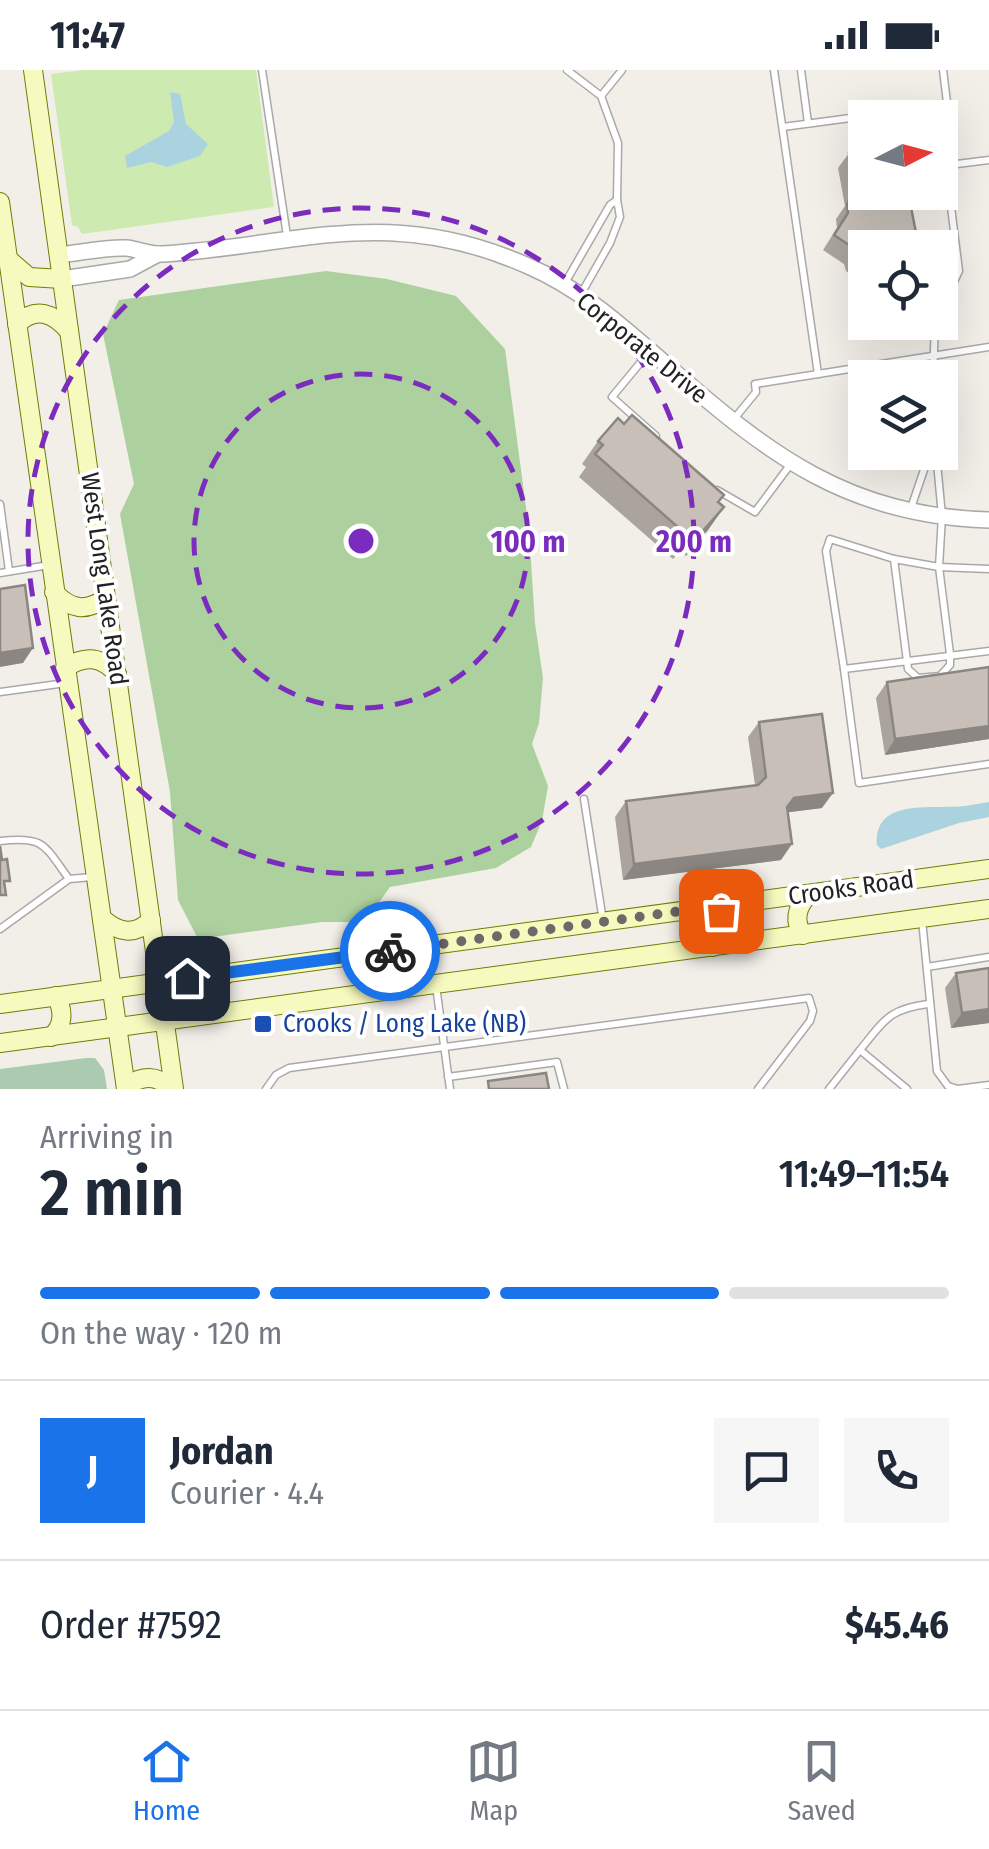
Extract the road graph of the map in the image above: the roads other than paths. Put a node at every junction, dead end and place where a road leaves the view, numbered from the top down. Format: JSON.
{"nodes":[{"id":1,"x":33,"y":70,"type":"edge"},
{"id":2,"x":262,"y":70,"type":"edge"},
{"id":3,"x":568,"y":70,"type":"edge"},
{"id":4,"x":622,"y":70,"type":"edge"},
{"id":5,"x":774,"y":70,"type":"edge"},
{"id":6,"x":800,"y":70,"type":"edge"},
{"id":7,"x":942,"y":70,"type":"edge"},
{"id":8,"x":601,"y":96,"type":"junction"},
{"id":9,"x":947,"y":100,"type":"edge"},
{"id":10,"x":848,"y":119,"type":"edge"},
{"id":11,"x":808,"y":124,"type":"junction"},
{"id":12,"x":783,"y":127,"type":"junction"},
{"id":13,"x":989,"y":160,"type":"edge"},
{"id":14,"x":958,"y":164,"type":"edge"},
{"id":15,"x":617,"y":200,"type":"junction"},
{"id":16,"x":0,"y":202,"type":"edge"},
{"id":17,"x":287,"y":237,"type":"junction"},
{"id":18,"x":158,"y":254,"type":"junction"},
{"id":19,"x":58,"y":256,"type":"junction"},
{"id":20,"x":8,"y":258,"type":"junction"},
{"id":21,"x":62,"y":279,"type":"junction"},
{"id":22,"x":564,"y":285,"type":"junction"},
{"id":23,"x":580,"y":295,"type":"junction"},
{"id":24,"x":17,"y":324,"type":"junction"},
{"id":25,"x":69,"y":331,"type":"junction"},
{"id":26,"x":934,"y":340,"type":"edge"},
{"id":27,"x":989,"y":347,"type":"edge"},
{"id":28,"x":650,"y":351,"type":"junction"},
{"id":29,"x":932,"y":358,"type":"junction"},
{"id":30,"x":818,"y":374,"type":"junction"},
{"id":31,"x":731,"y":422,"type":"junction"},
{"id":32,"x":666,"y":445,"type":"edge"},
{"id":33,"x":791,"y":464,"type":"junction"},
{"id":34,"x":926,"y":470,"type":"edge"},
{"id":35,"x":936,"y":470,"type":"edge"},
{"id":36,"x":706,"y":480,"type":"edge"},
{"id":37,"x":0,"y":504,"type":"edge"},
{"id":38,"x":910,"y":510,"type":"junction"},
{"id":39,"x":942,"y":516,"type":"junction"},
{"id":40,"x":989,"y":520,"type":"edge"},
{"id":41,"x":894,"y":558,"type":"junction"},
{"id":42,"x":51,"y":565,"type":"junction"},
{"id":43,"x":940,"y":567,"type":"junction"},
{"id":44,"x":989,"y":569,"type":"edge"},
{"id":45,"x":4,"y":572,"type":"edge"},
{"id":46,"x":54,"y":592,"type":"junction"},
{"id":47,"x":106,"y":598,"type":"junction"},
{"id":48,"x":989,"y":651,"type":"edge"},
{"id":49,"x":950,"y":654,"type":"junction"},
{"id":50,"x":907,"y":660,"type":"junction"},
{"id":51,"x":844,"y":669,"type":"junction"},
{"id":52,"x":117,"y":674,"type":"junction"},
{"id":53,"x":66,"y":676,"type":"junction"},
{"id":54,"x":0,"y":692,"type":"edge"},
{"id":55,"x":989,"y":764,"type":"edge"},
{"id":56,"x":584,"y":799,"type":"dead end"},
{"id":57,"x":0,"y":841,"type":"edge"},
{"id":58,"x":989,"y":869,"type":"edge"},
{"id":59,"x":97,"y":876,"type":"junction"},
{"id":60,"x":69,"y":879,"type":"junction"},
{"id":61,"x":809,"y":894,"type":"junction"},
{"id":62,"x":718,"y":906,"type":"junction"},
{"id":63,"x":989,"y":910,"type":"edge"},
{"id":64,"x":102,"y":918,"type":"junction"},
{"id":65,"x":922,"y":918,"type":"junction"},
{"id":66,"x":151,"y":920,"type":"junction"},
{"id":67,"x":603,"y":923,"type":"junction"},
{"id":68,"x":0,"y":930,"type":"edge"},
{"id":69,"x":804,"y":935,"type":"junction"},
{"id":70,"x":713,"y":947,"type":"junction"},
{"id":71,"x":989,"y":958,"type":"edge"},
{"id":72,"x":927,"y":967,"type":"junction"},
{"id":73,"x":227,"y":973,"type":"junction"},
{"id":74,"x":159,"y":982,"type":"junction"},
{"id":75,"x":436,"y":984,"type":"junction"},
{"id":76,"x":112,"y":989,"type":"junction"},
{"id":77,"x":56,"y":996,"type":"junction"},
{"id":78,"x":0,"y":1004,"type":"edge"},
{"id":79,"x":928,"y":1004,"type":"junction"},
{"id":80,"x":223,"y":1012,"type":"junction"},
{"id":81,"x":164,"y":1021,"type":"junction"},
{"id":82,"x":118,"y":1027,"type":"junction"},
{"id":83,"x":51,"y":1036,"type":"junction"},
{"id":84,"x":0,"y":1044,"type":"edge"},
{"id":85,"x":444,"y":1046,"type":"junction"},
{"id":86,"x":860,"y":1050,"type":"junction"},
{"id":87,"x":448,"y":1077,"type":"junction"},
{"id":88,"x":989,"y":1085,"type":"edge"},
{"id":89,"x":126,"y":1087,"type":"edge"},
{"id":90,"x":172,"y":1089,"type":"edge"},
{"id":91,"x":266,"y":1089,"type":"edge"},
{"id":92,"x":450,"y":1089,"type":"edge"},
{"id":93,"x":564,"y":1089,"type":"edge"},
{"id":94,"x":758,"y":1089,"type":"edge"},
{"id":95,"x":829,"y":1089,"type":"edge"},
{"id":96,"x":906,"y":1089,"type":"edge"}],
"edges":[{"from":1,"to":19,"type":"main road","name":"West Long Lake Road"},
{"from":2,"to":17,"type":"lane"},
{"from":3,"to":8,"type":"lane"},
{"from":4,"to":8,"type":"lane"},
{"from":5,"to":12,"type":"lane"},
{"from":6,"to":11,"type":"lane"},
{"from":7,"to":9,"type":"lane"},
{"from":8,"to":15,"type":"lane"},
{"from":10,"to":11,"type":"lane"},
{"from":11,"to":12,"type":"lane"},
{"from":12,"to":30,"type":"lane"},
{"from":13,"to":14,"type":"lane"},
{"from":15,"to":22,"type":"lane"},
{"from":15,"to":23,"type":"lane"},
{"from":16,"to":20,"type":"main road","name":"West Long Lake Road"},
{"from":17,"to":18,"type":"street","name":"Corporate Drive"},
{"from":17,"to":22,"type":"street","name":"Corporate Drive"},
{"from":18,"to":19,"type":"street","name":"Corporate Drive"},
{"from":18,"to":21,"type":"street","name":"Corporate Drive"},
{"from":19,"to":21,"type":"main road","name":"West Long Lake Road"},
{"from":20,"to":21,"type":"main road"},
{"from":20,"to":24,"type":"main road","name":"West Long Lake Road"},
{"from":21,"to":25,"type":"main road","name":"West Long Lake Road"},
{"from":22,"to":23,"type":"street","name":"Corporate Drive"},
{"from":23,"to":28,"type":"street","name":"Corporate Drive"},
{"from":24,"to":25,"type":"main road"},
{"from":24,"to":42,"type":"main road","name":"West Long Lake Road"},
{"from":25,"to":47,"type":"main road","name":"West Long Lake Road"},
{"from":26,"to":29,"type":"lane"},
{"from":27,"to":29,"type":"lane"},
{"from":28,"to":31,"type":"street","name":"Corporate Drive"},
{"from":28,"to":32,"type":"lane"},
{"from":29,"to":30,"type":"lane"},
{"from":30,"to":31,"type":"lane"},
{"from":31,"to":33,"type":"street","name":"Corporate Drive"},
{"from":33,"to":36,"type":"lane"},
{"from":33,"to":38,"type":"street","name":"Corporate Drive"},
{"from":34,"to":38,"type":"lane"},
{"from":35,"to":39,"type":"lane"},
{"from":37,"to":45,"type":"lane"},
{"from":38,"to":39,"type":"street","name":"Corporate Drive"},
{"from":39,"to":40,"type":"street","name":"Corporate Drive"},
{"from":39,"to":43,"type":"lane"},
{"from":41,"to":43,"type":"lane"},
{"from":41,"to":50,"type":"lane"},
{"from":41,"to":51,"type":"lane"},
{"from":42,"to":45,"type":"lane"},
{"from":42,"to":46,"type":"main road","name":"West Long Lake Road"},
{"from":43,"to":44,"type":"lane"},
{"from":43,"to":49,"type":"lane"},
{"from":46,"to":47,"type":"main road"},
{"from":46,"to":53,"type":"main road","name":"West Long Lake Road"},
{"from":47,"to":52,"type":"main road","name":"West Long Lake Road"},
{"from":48,"to":49,"type":"lane"},
{"from":49,"to":50,"type":"lane"},
{"from":49,"to":50,"type":"lane"},
{"from":50,"to":51,"type":"lane"},
{"from":51,"to":55,"type":"lane"},
{"from":52,"to":53,"type":"main road"},
{"from":52,"to":66,"type":"main road","name":"West Long Lake Road"},
{"from":53,"to":54,"type":"lane"},
{"from":53,"to":59,"type":"main road","name":"West Long Lake Road"},
{"from":56,"to":67,"type":"lane"},
{"from":57,"to":60,"type":"lane"},
{"from":58,"to":61,"type":"main road","name":"Crooks Road"},
{"from":59,"to":60,"type":"lane"},
{"from":59,"to":64,"type":"main road","name":"West Long Lake Road"},
{"from":60,"to":68,"type":"lane"},
{"from":61,"to":62,"type":"main road","name":"Crooks Road"},
{"from":61,"to":69,"type":"main road"},
{"from":62,"to":67,"type":"main road","name":"Crooks Road"},
{"from":62,"to":70,"type":"main road"},
{"from":63,"to":65,"type":"main road","name":"Crooks Road"},
{"from":64,"to":66,"type":"main road"},
{"from":64,"to":76,"type":"main road","name":"West Long Lake Road"},
{"from":65,"to":69,"type":"main road","name":"Crooks Road"},
{"from":65,"to":72,"type":"lane"},
{"from":66,"to":74,"type":"main road","name":"West Long Lake Road"},
{"from":67,"to":73,"type":"main road","name":"Crooks Road"},
{"from":69,"to":70,"type":"main road","name":"Crooks Road"},
{"from":70,"to":75,"type":"main road","name":"Crooks Road"},
{"from":71,"to":72,"type":"lane"},
{"from":72,"to":79,"type":"lane"},
{"from":73,"to":74,"type":"main road","name":"Crooks Road"},
{"from":73,"to":80,"type":"main road"},
{"from":74,"to":76,"type":"main road","name":"Crooks Road"},
{"from":74,"to":81,"type":"main road","name":"West Long Lake Road"},
{"from":75,"to":80,"type":"main road","name":"Crooks Road"},
{"from":75,"to":85,"type":"lane"},
{"from":76,"to":77,"type":"main road","name":"Crooks Road"},
{"from":76,"to":82,"type":"main road","name":"West Long Lake Road"},
{"from":77,"to":78,"type":"main road","name":"Crooks Road"},
{"from":77,"to":83,"type":"main road"},
{"from":79,"to":86,"type":"lane"},
{"from":79,"to":88,"type":"lane"},
{"from":80,"to":81,"type":"main road","name":"Crooks Road"},
{"from":81,"to":82,"type":"main road","name":"Crooks Road"},
{"from":81,"to":90,"type":"main road","name":"West Long Lake Road"},
{"from":82,"to":83,"type":"main road","name":"Crooks Road"},
{"from":82,"to":89,"type":"main road","name":"West Long Lake Road"},
{"from":83,"to":84,"type":"main road","name":"Crooks Road"},
{"from":85,"to":87,"type":"lane"},
{"from":85,"to":91,"type":"lane"},
{"from":85,"to":94,"type":"lane"},
{"from":86,"to":95,"type":"lane"},
{"from":86,"to":96,"type":"lane"},
{"from":87,"to":92,"type":"lane"},
{"from":87,"to":93,"type":"lane"},
{"from":89,"to":90,"type":"main road"}]}
